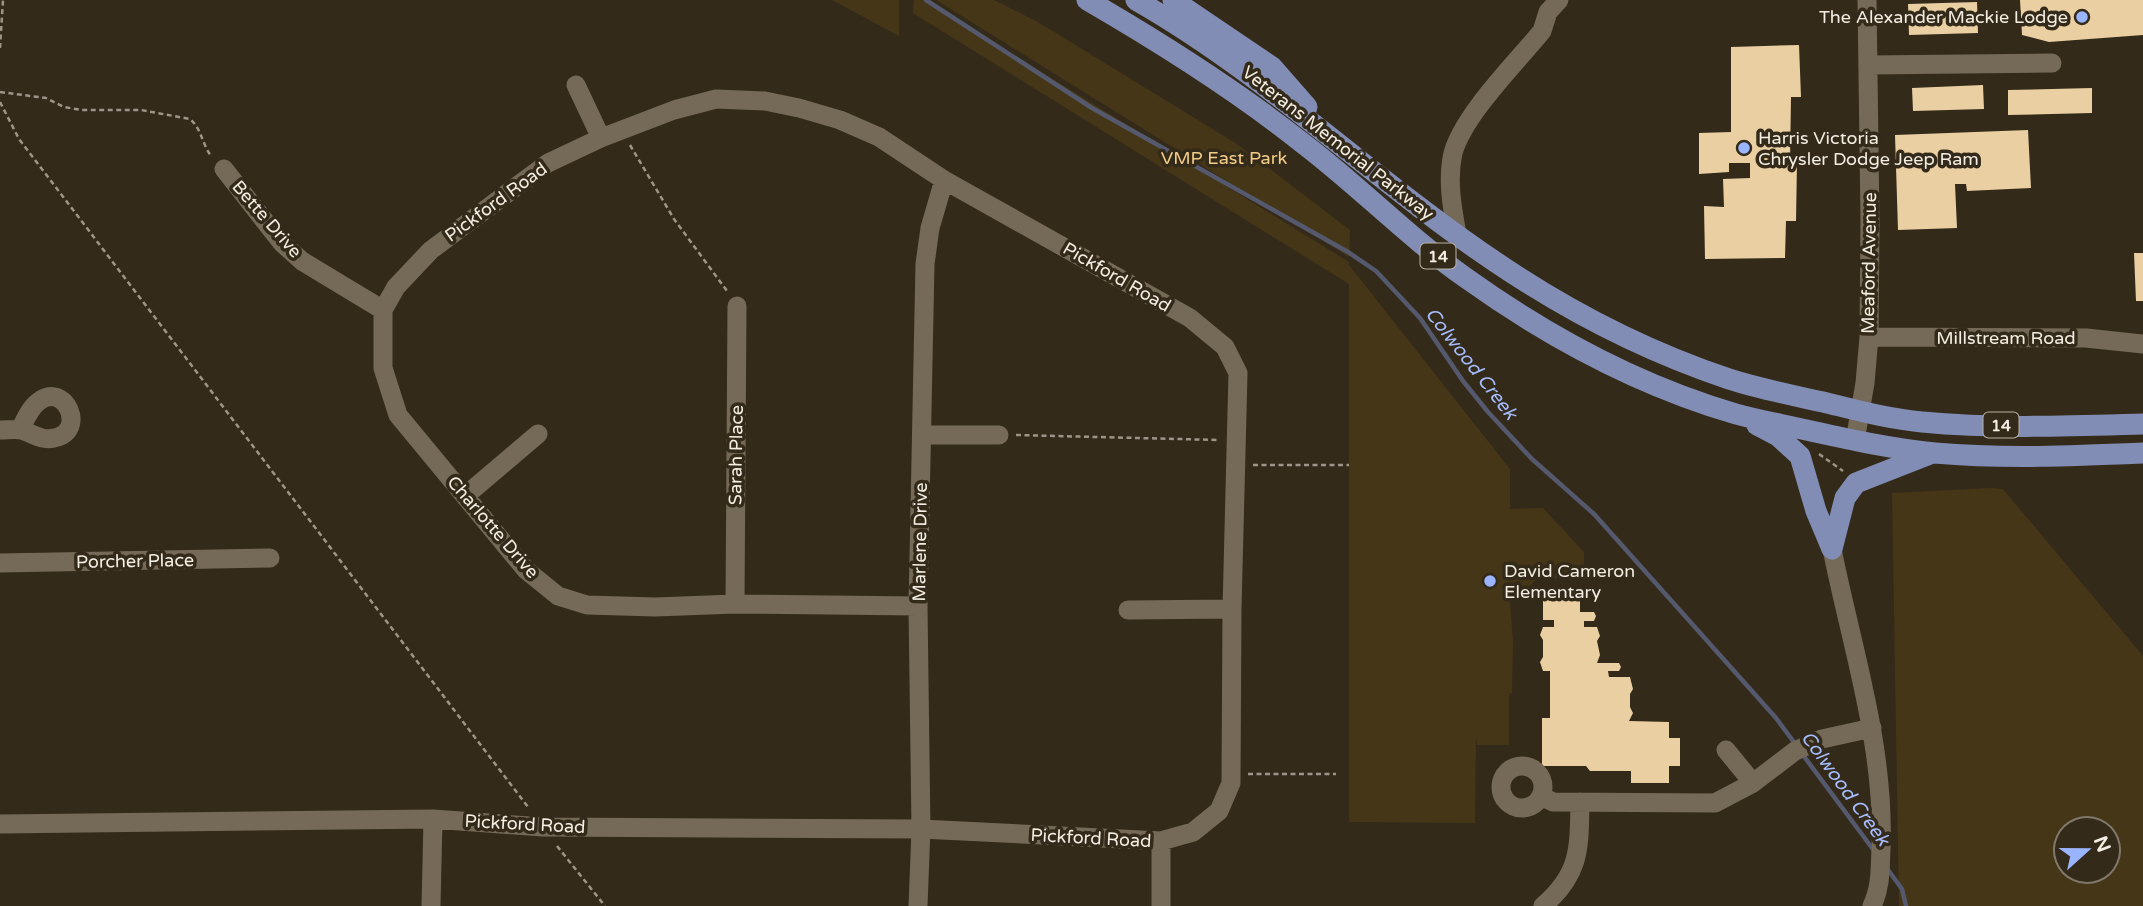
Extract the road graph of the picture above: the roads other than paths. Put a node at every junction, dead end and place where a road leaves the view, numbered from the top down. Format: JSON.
{"nodes":[{"id":1,"x":1087,"y":0,"type":"edge"},
{"id":2,"x":1136,"y":0,"type":"edge"},
{"id":3,"x":1172,"y":0,"type":"edge"},
{"id":4,"x":1559,"y":0,"type":"edge"},
{"id":5,"x":1867,"y":0,"type":"edge"},
{"id":6,"x":1215,"y":49,"type":"junction"},
{"id":7,"x":2052,"y":63,"type":"dead end"},
{"id":8,"x":1868,"y":65,"type":"junction"},
{"id":9,"x":1202,"y":69,"type":"junction"},
{"id":10,"x":576,"y":85,"type":"dead end"},
{"id":11,"x":601,"y":138,"type":"junction"},
{"id":12,"x":1339,"y":142,"type":"junction"},
{"id":13,"x":224,"y":169,"type":"road end"},
{"id":14,"x":944,"y":180,"type":"junction"},
{"id":15,"x":1457,"y":234,"type":"junction"},
{"id":16,"x":737,"y":306,"type":"road end"},
{"id":17,"x":383,"y":310,"type":"junction"},
{"id":18,"x":1868,"y":337,"type":"junction"},
{"id":19,"x":2143,"y":344,"type":"edge"},
{"id":20,"x":1860,"y":412,"type":"junction"},
{"id":21,"x":1736,"y":414,"type":"junction"},
{"id":22,"x":2143,"y":424,"type":"edge"},
{"id":23,"x":0,"y":430,"type":"edge"},
{"id":24,"x":20,"y":430,"type":"dead end"},
{"id":25,"x":538,"y":434,"type":"dead end"},
{"id":26,"x":923,"y":435,"type":"junction"},
{"id":27,"x":999,"y":435,"type":"road end"},
{"id":28,"x":1854,"y":441,"type":"junction"},
{"id":29,"x":1933,"y":453,"type":"junction"},
{"id":30,"x":2143,"y":453,"type":"edge"},
{"id":31,"x":465,"y":496,"type":"junction"},
{"id":32,"x":1832,"y":549,"type":"junction"},
{"id":33,"x":270,"y":558,"type":"dead end"},
{"id":34,"x":0,"y":564,"type":"edge"},
{"id":35,"x":735,"y":604,"type":"junction"},
{"id":36,"x":918,"y":606,"type":"junction"},
{"id":37,"x":1232,"y":609,"type":"junction"},
{"id":38,"x":1128,"y":610,"type":"dead end"},
{"id":39,"x":1872,"y":728,"type":"junction"},
{"id":40,"x":1726,"y":750,"type":"dead end"},
{"id":41,"x":1753,"y":783,"type":"junction"},
{"id":42,"x":1541,"y":796,"type":"dead end"},
{"id":43,"x":1580,"y":802,"type":"junction"},
{"id":44,"x":433,"y":819,"type":"junction"},
{"id":45,"x":0,"y":824,"type":"edge"},
{"id":46,"x":920,"y":829,"type":"junction"},
{"id":47,"x":1161,"y":841,"type":"junction"},
{"id":48,"x":431,"y":906,"type":"edge"},
{"id":49,"x":918,"y":906,"type":"edge"},
{"id":50,"x":1161,"y":906,"type":"edge"},
{"id":51,"x":1543,"y":906,"type":"edge"},
{"id":52,"x":1872,"y":906,"type":"edge"}],
"edges":[{"from":1,"to":9,"type":"main road","name":"Veterans Memorial Parkway","number":"14"},
{"from":2,"to":6,"type":"main road","name":"Veterans Memorial Parkway","number":"14"},
{"from":3,"to":12,"type":"main road"},
{"from":4,"to":15,"type":"street"},
{"from":5,"to":8,"type":"street","name":"Meaford Avenue"},
{"from":6,"to":9,"type":"street"},
{"from":6,"to":12,"type":"main road","name":"Veterans Memorial Parkway","number":"14"},
{"from":7,"to":8,"type":"street"},
{"from":8,"to":18,"type":"street","name":"Meaford Avenue"},
{"from":9,"to":21,"type":"main road","name":"Veterans Memorial Parkway","number":"14"},
{"from":10,"to":11,"type":"street"},
{"from":11,"to":14,"type":"street","name":"Pickford Road"},
{"from":11,"to":17,"type":"street","name":"Pickford Road"},
{"from":12,"to":15,"type":"main road","name":"Veterans Memorial Parkway","number":"14"},
{"from":13,"to":17,"type":"street","name":"Bette Drive"},
{"from":14,"to":26,"type":"street","name":"Marlene Drive"},
{"from":14,"to":37,"type":"street","name":"Pickford Road"},
{"from":15,"to":20,"type":"main road","name":"Veterans Memorial Parkway","number":"14"},
{"from":16,"to":35,"type":"street","name":"Sarah Place"},
{"from":17,"to":31,"type":"street","name":"Charlotte Drive"},
{"from":18,"to":19,"type":"street","name":"Millstream Road"},
{"from":18,"to":20,"type":"street","name":"Meaford Avenue"},
{"from":20,"to":22,"type":"main road","name":"Veterans Memorial Parkway","number":"14"},
{"from":20,"to":28,"type":"street","name":"Meaford Avenue"},
{"from":21,"to":28,"type":"main road","name":"Veterans Memorial Parkway","number":"14"},
{"from":21,"to":32,"type":"main road"},
{"from":23,"to":24,"type":"street"},
{"from":25,"to":31,"type":"street"},
{"from":26,"to":27,"type":"street"},
{"from":26,"to":36,"type":"street","name":"Marlene Drive"},
{"from":28,"to":29,"type":"main road","name":"Veterans Memorial Parkway","number":"14"},
{"from":29,"to":30,"type":"main road","name":"Veterans Memorial Parkway","number":"14"},
{"from":29,"to":32,"type":"main road"},
{"from":31,"to":35,"type":"street","name":"Charlotte Drive"},
{"from":32,"to":39,"type":"street"},
{"from":33,"to":34,"type":"street","name":"Porcher Place"},
{"from":35,"to":36,"type":"street","name":"Charlotte Drive"},
{"from":36,"to":46,"type":"street","name":"Marlene Drive"},
{"from":37,"to":38,"type":"street"},
{"from":37,"to":47,"type":"street","name":"Pickford Road"},
{"from":39,"to":41,"type":"street"},
{"from":39,"to":52,"type":"street"},
{"from":40,"to":41,"type":"street"},
{"from":41,"to":43,"type":"street"},
{"from":42,"to":43,"type":"street"},
{"from":43,"to":51,"type":"street"},
{"from":44,"to":45,"type":"street","name":"Pickford Road"},
{"from":44,"to":46,"type":"street","name":"Pickford Road"},
{"from":44,"to":48,"type":"street"},
{"from":46,"to":47,"type":"street","name":"Pickford Road"},
{"from":46,"to":49,"type":"street","name":"Marlene Drive"},
{"from":47,"to":50,"type":"street"}]}
